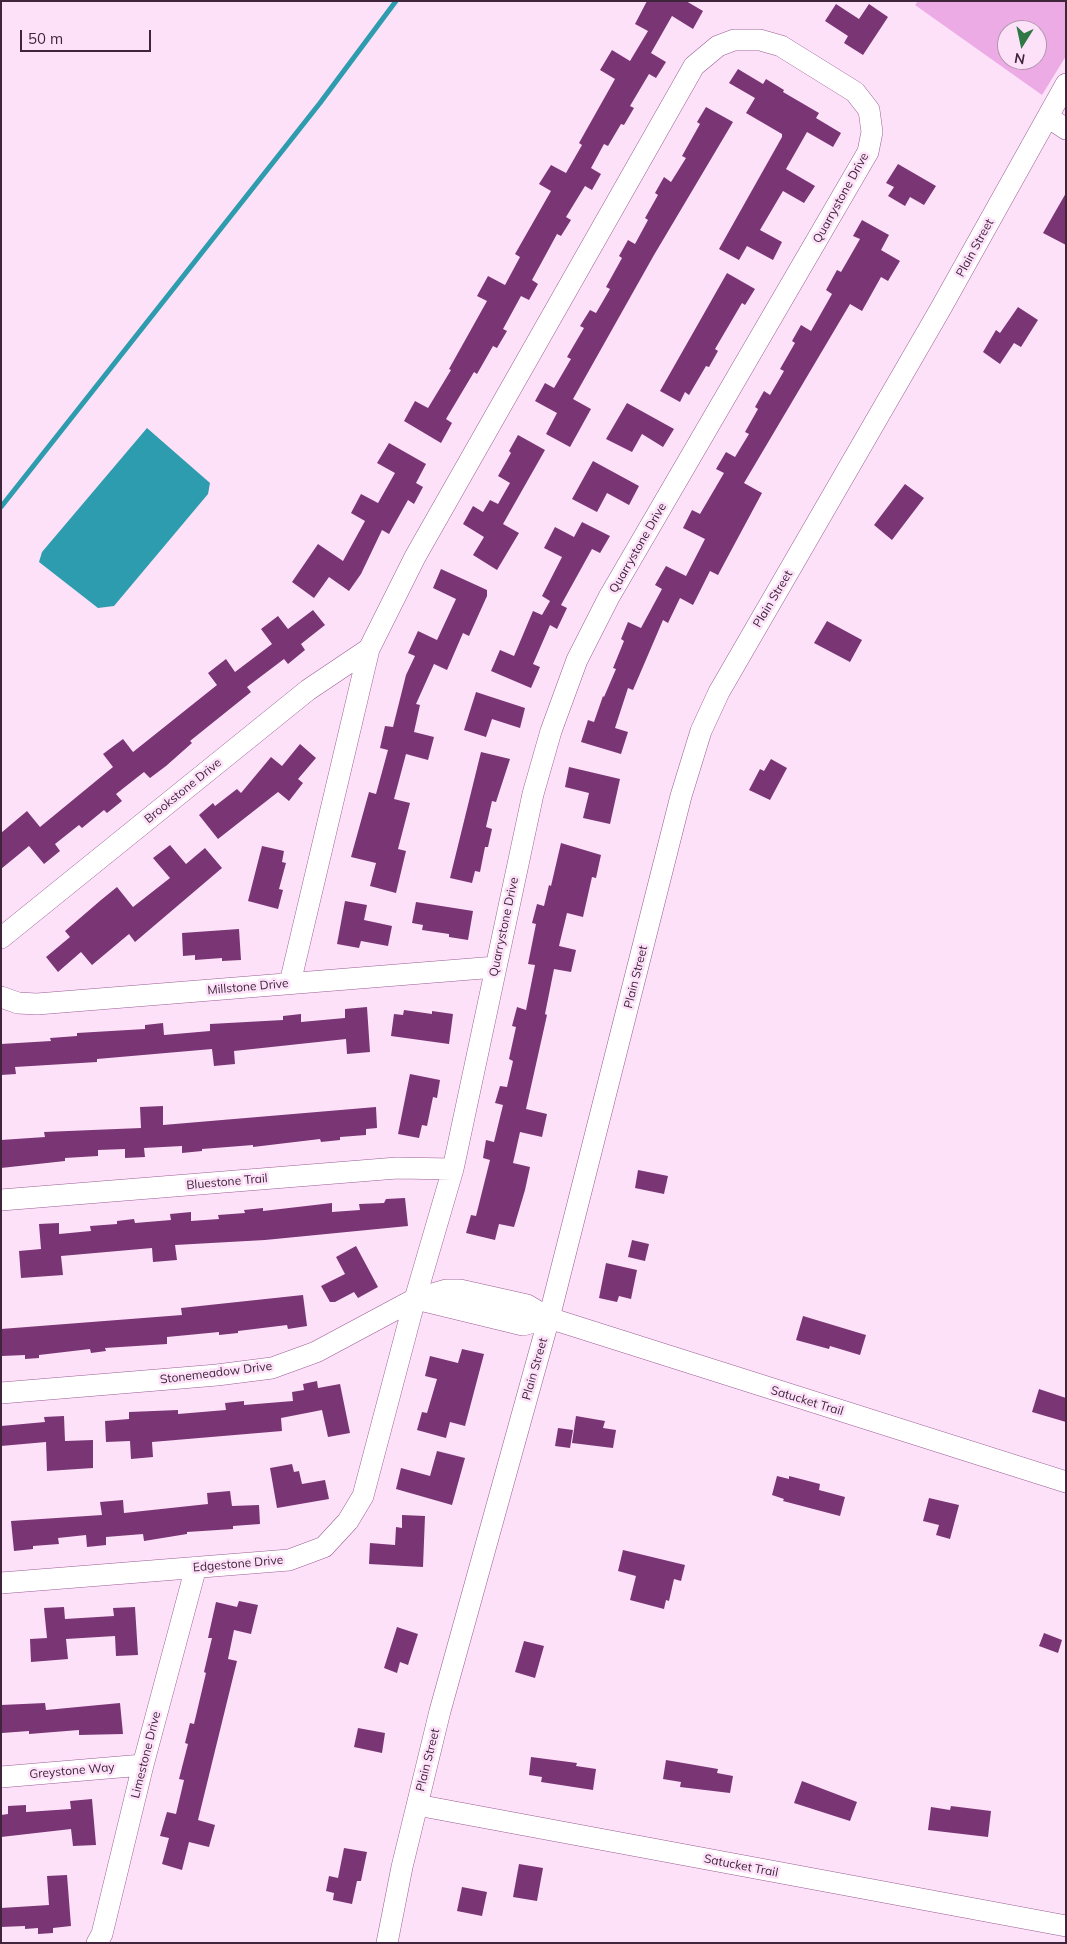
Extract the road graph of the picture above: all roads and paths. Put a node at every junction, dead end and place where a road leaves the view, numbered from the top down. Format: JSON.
{"nodes":[{"id":1,"x":1066,"y":84,"type":"edge"},
{"id":2,"x":1057,"y":123,"type":"edge"},
{"id":3,"x":369,"y":649,"type":"junction"},
{"id":4,"x":1,"y":938,"type":"edge"},
{"id":5,"x":496,"y":967,"type":"junction"},
{"id":6,"x":290,"y":983,"type":"junction"},
{"id":7,"x":1,"y":998,"type":"edge"},
{"id":8,"x":453,"y":1169,"type":"junction"},
{"id":9,"x":1,"y":1200,"type":"edge"},
{"id":10,"x":415,"y":1299,"type":"junction"},
{"id":11,"x":549,"y":1318,"type":"junction"},
{"id":12,"x":1,"y":1393,"type":"edge"},
{"id":13,"x":1066,"y":1482,"type":"edge"},
{"id":14,"x":196,"y":1567,"type":"junction"},
{"id":15,"x":1,"y":1583,"type":"edge"},
{"id":16,"x":143,"y":1765,"type":"junction"},
{"id":17,"x":1,"y":1776,"type":"edge"},
{"id":18,"x":417,"y":1805,"type":"junction"},
{"id":19,"x":1066,"y":1926,"type":"edge"},
{"id":20,"x":97,"y":1943,"type":"edge"},
{"id":21,"x":386,"y":1943,"type":"edge"}],
"edges":[{"from":1,"to":2,"type":"street","name":"Plain Street"},
{"from":2,"to":11,"type":"street","name":"Plain Street"},
{"from":3,"to":4,"type":"street","name":"Brookstone Drive"},
{"from":3,"to":5,"type":"street","name":"Quarrystone Drive"},
{"from":3,"to":6,"type":"street","name":"Quarrystone Drive"},
{"from":5,"to":6,"type":"street","name":"Millstone Drive"},
{"from":5,"to":8,"type":"street","name":"Quarrystone Drive"},
{"from":6,"to":7,"type":"street","name":"Millstone Drive"},
{"from":8,"to":9,"type":"street","name":"Bluestone Trail"},
{"from":8,"to":10,"type":"street","name":"Quarrystone Drive"},
{"from":10,"to":11,"type":"street"},
{"from":10,"to":12,"type":"street","name":"Stonemeadow Drive"},
{"from":10,"to":14,"type":"street","name":"Edgestone Drive"},
{"from":11,"to":13,"type":"street","name":"Satucket Trail"},
{"from":11,"to":18,"type":"street","name":"Plain Street"},
{"from":14,"to":15,"type":"street","name":"Edgestone Drive"},
{"from":14,"to":16,"type":"street","name":"Limestone Drive"},
{"from":16,"to":17,"type":"street","name":"Greystone Way"},
{"from":16,"to":20,"type":"street","name":"Limestone Drive"},
{"from":18,"to":19,"type":"street","name":"Satucket Trail"},
{"from":18,"to":21,"type":"street","name":"Plain Street"}]}
